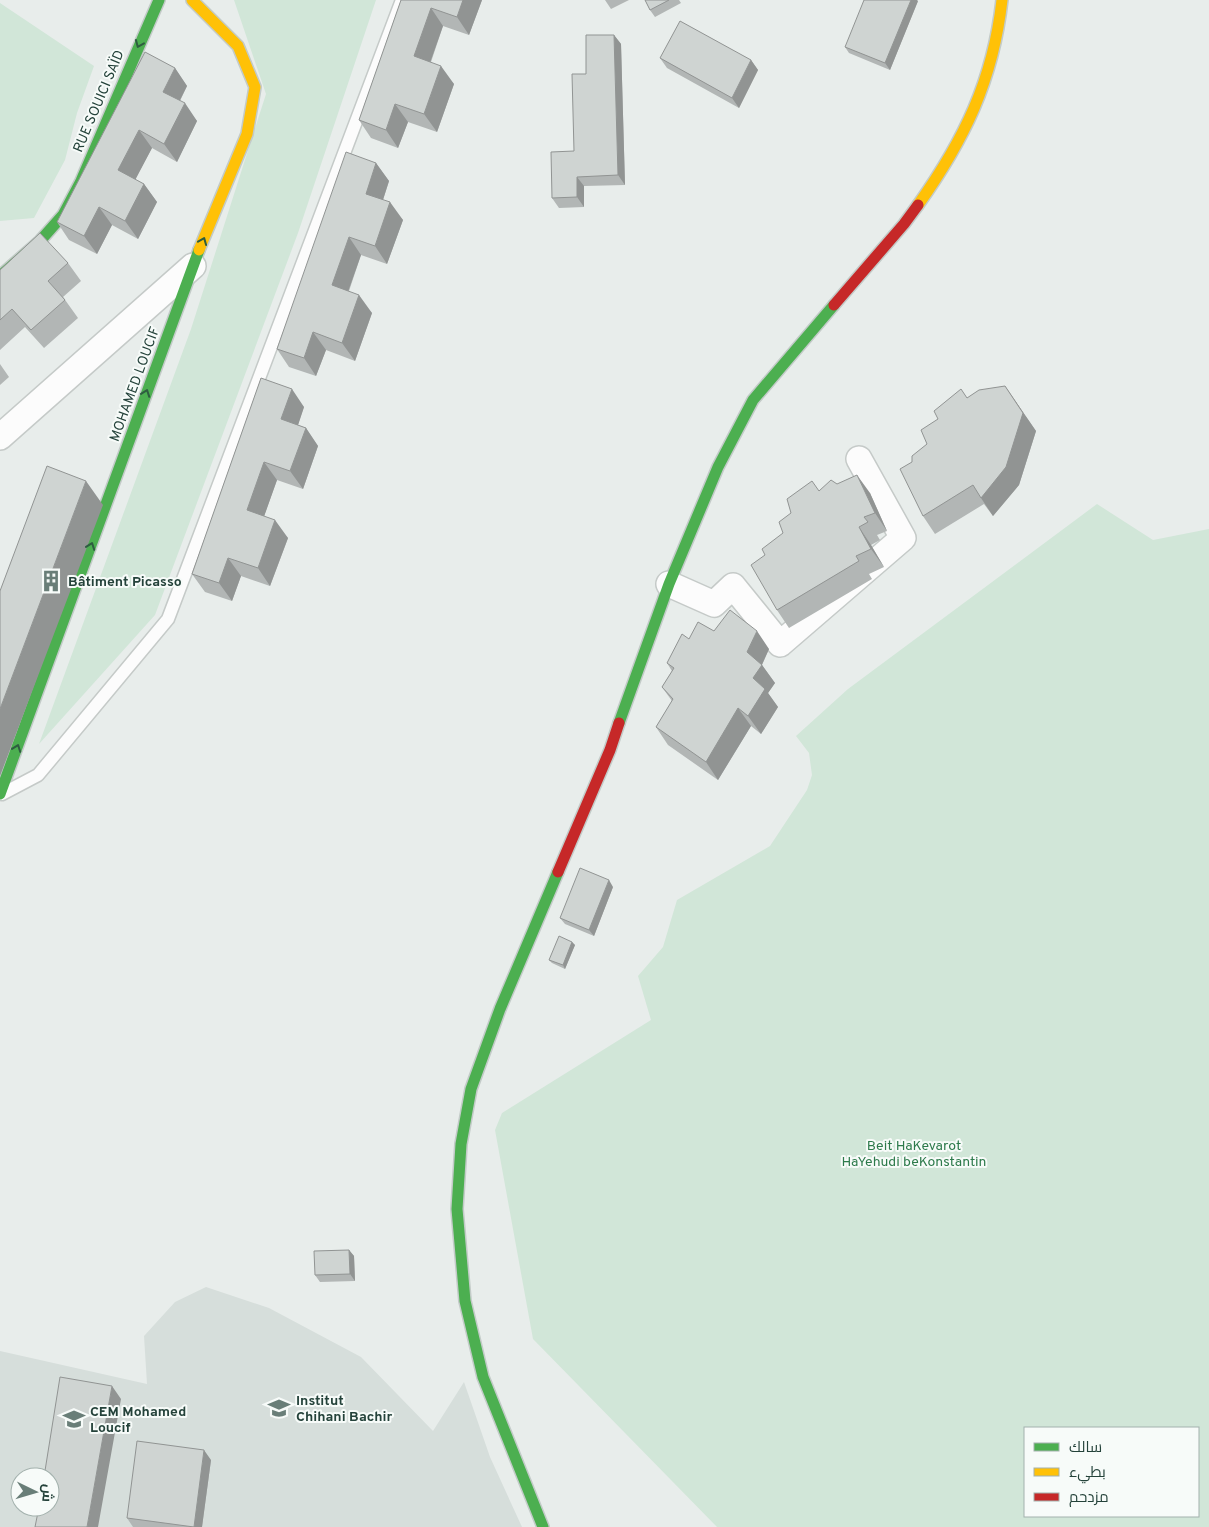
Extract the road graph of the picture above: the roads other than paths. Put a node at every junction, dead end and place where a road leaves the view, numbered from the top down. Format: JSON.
{"nodes":[{"id":1,"x":159,"y":0,"type":"edge"},
{"id":2,"x":192,"y":0,"type":"edge"},
{"id":3,"x":402,"y":0,"type":"edge"},
{"id":4,"x":1002,"y":0,"type":"edge"},
{"id":5,"x":193,"y":266,"type":"junction"},
{"id":6,"x":0,"y":276,"type":"edge"},
{"id":7,"x":0,"y":437,"type":"edge"},
{"id":8,"x":858,"y":459,"type":"dead end"},
{"id":9,"x":669,"y":584,"type":"junction"},
{"id":10,"x":0,"y":794,"type":"edge"},
{"id":11,"x":543,"y":1527,"type":"edge"}],
"edges":[{"from":1,"to":6,"type":"main road","name":"RUE SOUICI SAÏD","one_way":true},
{"from":5,"to":2,"type":"main road","name":"MOHAMED LOUCIF","one_way":true},
{"from":3,"to":10,"type":"lane"},
{"from":4,"to":9,"type":"main road"},
{"from":5,"to":7,"type":"street"},
{"from":10,"to":5,"type":"main road","name":"MOHAMED LOUCIF","one_way":true},
{"from":8,"to":9,"type":"street"},
{"from":9,"to":11,"type":"main road"}]}
